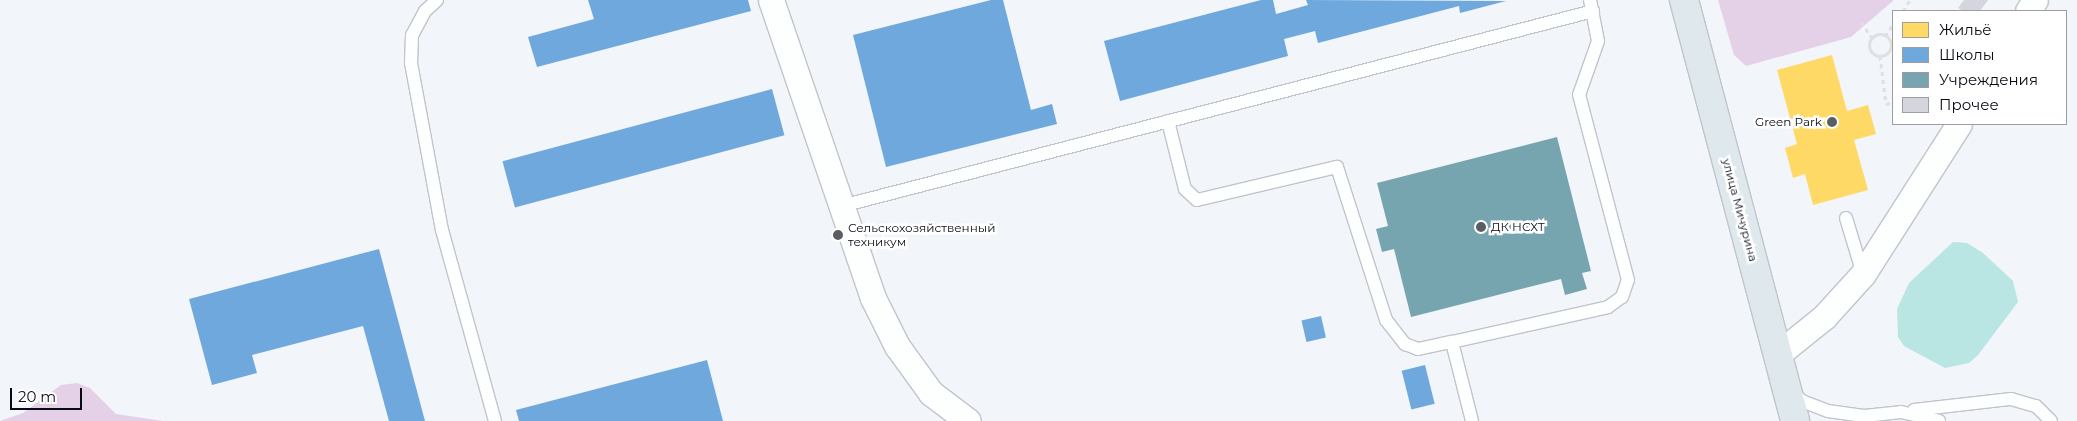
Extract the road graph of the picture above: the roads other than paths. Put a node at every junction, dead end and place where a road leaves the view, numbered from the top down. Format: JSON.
{"nodes":[{"id":1,"x":437,"y":0,"type":"edge"},
{"id":2,"x":771,"y":0,"type":"edge"},
{"id":3,"x":1684,"y":0,"type":"edge"},
{"id":4,"x":1591,"y":6,"type":"edge"},
{"id":5,"x":1168,"y":121,"type":"junction"},
{"id":6,"x":1958,"y":125,"type":"edge"},
{"id":7,"x":838,"y":207,"type":"junction"},
{"id":8,"x":1846,"y":218,"type":"dead end"},
{"id":9,"x":1863,"y":274,"type":"junction"},
{"id":10,"x":1452,"y":342,"type":"junction"},
{"id":11,"x":1781,"y":366,"type":"junction"},
{"id":12,"x":1901,"y":412,"type":"junction"},
{"id":13,"x":1864,"y":416,"type":"junction"},
{"id":14,"x":1791,"y":420,"type":"edge"},
{"id":15,"x":495,"y":421,"type":"edge"},
{"id":16,"x":968,"y":421,"type":"edge"},
{"id":17,"x":1472,"y":421,"type":"edge"},
{"id":18,"x":1851,"y":421,"type":"edge"},
{"id":19,"x":1939,"y":421,"type":"edge"},
{"id":20,"x":2051,"y":421,"type":"edge"}],
"edges":[{"from":1,"to":15,"type":"lane"},
{"from":2,"to":7,"type":"street"},
{"from":3,"to":11,"type":"main road","name":"улица Мичурина"},
{"from":4,"to":5,"type":"lane"},
{"from":4,"to":10,"type":"lane"},
{"from":5,"to":7,"type":"lane"},
{"from":5,"to":10,"type":"lane"},
{"from":6,"to":9,"type":"street"},
{"from":7,"to":16,"type":"street"},
{"from":8,"to":9,"type":"lane"},
{"from":9,"to":11,"type":"street"},
{"from":10,"to":17,"type":"lane"},
{"from":11,"to":13,"type":"lane"},
{"from":11,"to":14,"type":"main road","name":"улица Мичурина"},
{"from":12,"to":13,"type":"lane"},
{"from":12,"to":19,"type":"lane"},
{"from":12,"to":20,"type":"lane"},
{"from":13,"to":18,"type":"lane"}]}
